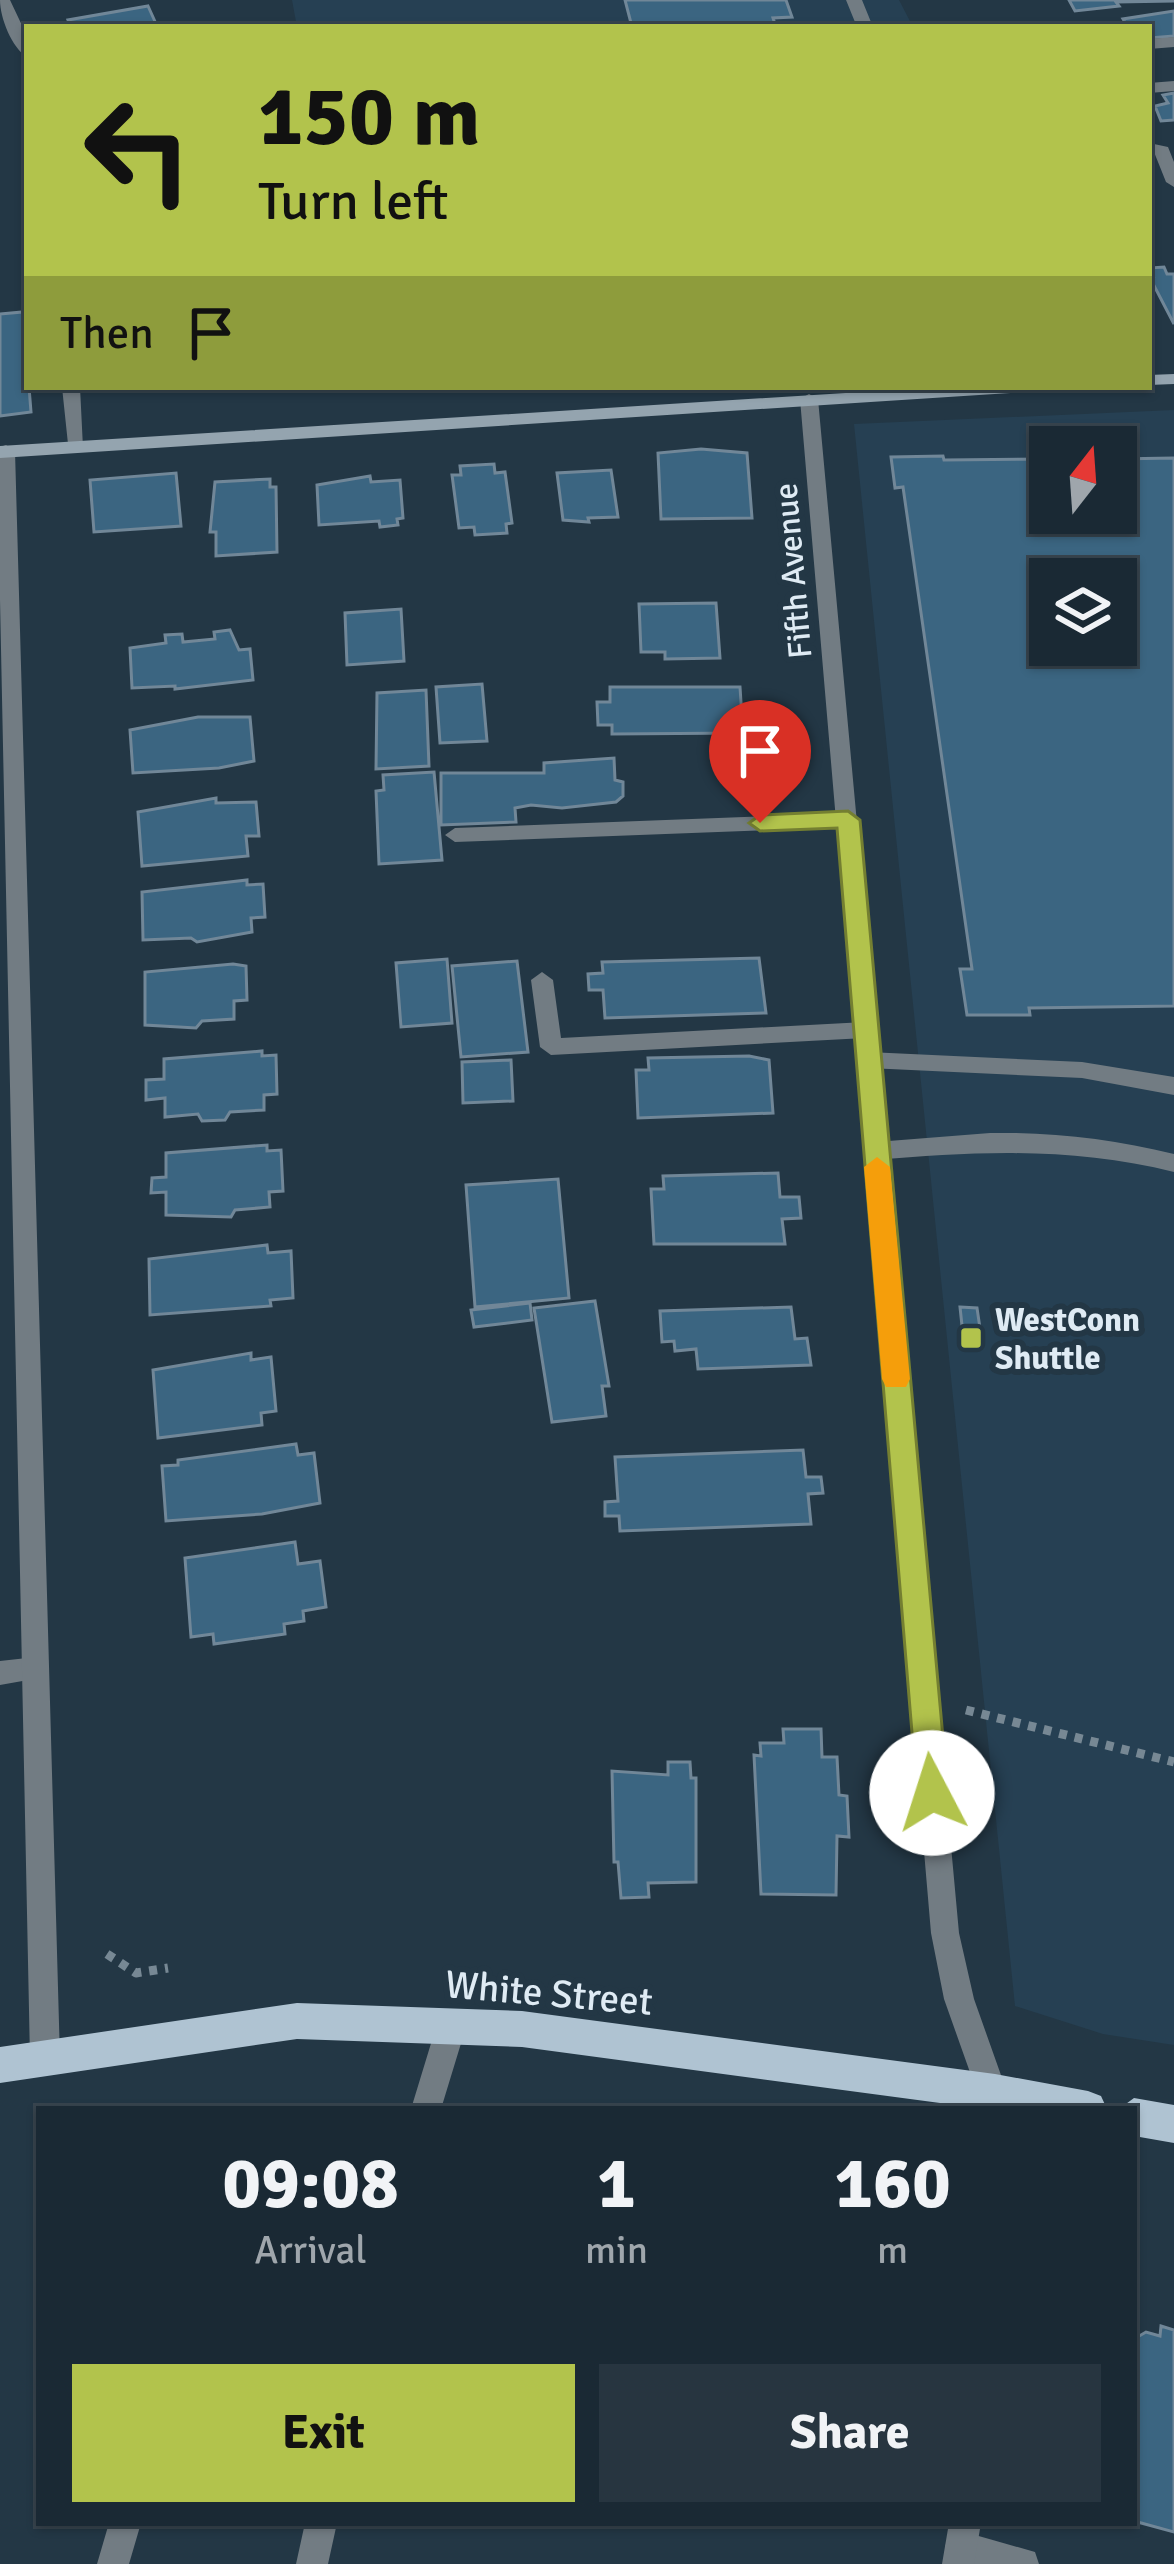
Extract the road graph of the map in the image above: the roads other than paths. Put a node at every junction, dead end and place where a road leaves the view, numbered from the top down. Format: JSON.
{"nodes":[{"id":1,"x":2,"y":0,"type":"edge"},
{"id":2,"x":24,"y":46,"type":"edge"},
{"id":3,"x":1161,"y":147,"type":"edge"},
{"id":4,"x":1174,"y":183,"type":"edge"},
{"id":5,"x":71,"y":390,"type":"edge"},
{"id":6,"x":968,"y":390,"type":"edge"},
{"id":7,"x":809,"y":399,"type":"junction"},
{"id":8,"x":77,"y":444,"type":"junction"},
{"id":9,"x":3,"y":452,"type":"edge"},
{"id":10,"x":848,"y":820,"type":"junction"},
{"id":11,"x":455,"y":835,"type":"dead end"},
{"id":12,"x":542,"y":980,"type":"dead end"},
{"id":13,"x":865,"y":1030,"type":"junction"},
{"id":14,"x":868,"y":1060,"type":"junction"},
{"id":15,"x":1174,"y":1060,"type":"edge"},
{"id":16,"x":1168,"y":1084,"type":"edge"},
{"id":17,"x":876,"y":1151,"type":"junction"},
{"id":18,"x":1174,"y":1163,"type":"edge"},
{"id":19,"x":36,"y":1669,"type":"junction"},
{"id":20,"x":0,"y":1673,"type":"edge"},
{"id":21,"x":451,"y":2027,"type":"junction"},
{"id":22,"x":45,"y":2059,"type":"junction"},
{"id":23,"x":0,"y":2065,"type":"edge"},
{"id":24,"x":997,"y":2100,"type":"edge"},
{"id":25,"x":428,"y":2106,"type":"edge"},
{"id":26,"x":1058,"y":2106,"type":"edge"},
{"id":27,"x":1137,"y":2118,"type":"edge"},
{"id":28,"x":1174,"y":2124,"type":"edge"},
{"id":29,"x":124,"y":2526,"type":"edge"},
{"id":30,"x":320,"y":2526,"type":"edge"},
{"id":31,"x":961,"y":2545,"type":"edge"},
{"id":32,"x":113,"y":2564,"type":"edge"},
{"id":33,"x":312,"y":2564,"type":"edge"},
{"id":34,"x":1023,"y":2564,"type":"edge"}],
"edges":[{"from":1,"to":2,"type":"street"},
{"from":3,"to":4,"type":"street"},
{"from":5,"to":8,"type":"street"},
{"from":6,"to":7,"type":"main road"},
{"from":7,"to":8,"type":"main road"},
{"from":7,"to":10,"type":"street","name":"Fifth Avenue"},
{"from":8,"to":9,"type":"main road"},
{"from":9,"to":19,"type":"street"},
{"from":10,"to":11,"type":"street"},
{"from":10,"to":13,"type":"street","name":"Fifth Avenue"},
{"from":12,"to":13,"type":"street"},
{"from":13,"to":14,"type":"street","name":"Fifth Avenue"},
{"from":14,"to":16,"type":"street"},
{"from":14,"to":17,"type":"street","name":"Fifth Avenue"},
{"from":15,"to":16,"type":"street"},
{"from":17,"to":18,"type":"street"},
{"from":17,"to":24,"type":"street","name":"Fifth Avenue"},
{"from":19,"to":20,"type":"street"},
{"from":19,"to":22,"type":"street"},
{"from":21,"to":22,"type":"main road","name":"White Street"},
{"from":21,"to":24,"type":"main road","name":"White Street"},
{"from":21,"to":25,"type":"street"},
{"from":22,"to":23,"type":"main road","name":"White Street"},
{"from":24,"to":26,"type":"main road","name":"White Street"},
{"from":27,"to":28,"type":"main road"},
{"from":29,"to":32,"type":"street"},
{"from":30,"to":33,"type":"street"},
{"from":31,"to":34,"type":"street"}]}
